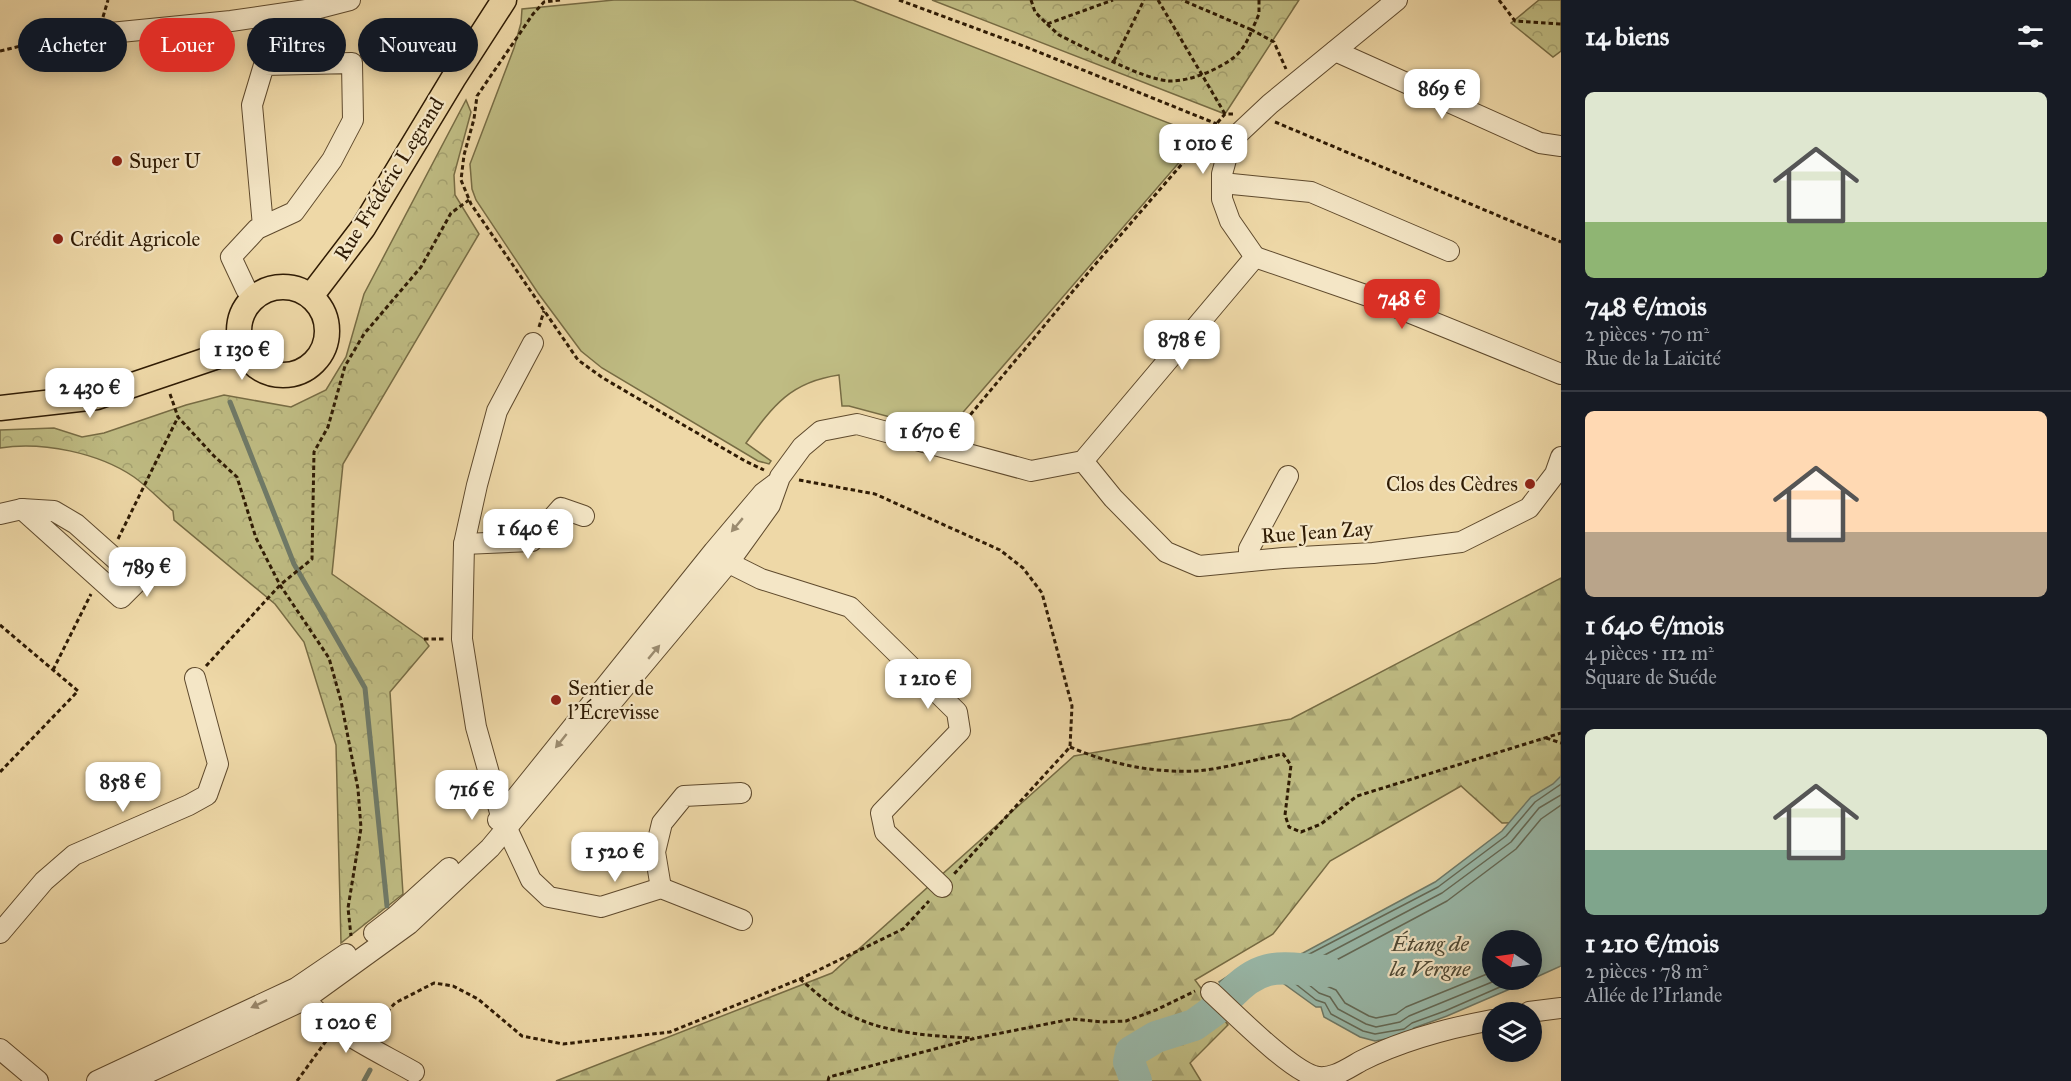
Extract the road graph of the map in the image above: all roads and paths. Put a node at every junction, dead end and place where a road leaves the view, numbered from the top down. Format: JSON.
{"nodes":[{"id":1,"x":350,"y":0,"type":"edge"},
{"id":2,"x":504,"y":0,"type":"edge"},
{"id":3,"x":539,"y":0,"type":"edge"},
{"id":4,"x":560,"y":0,"type":"edge"},
{"id":5,"x":899,"y":0,"type":"edge"},
{"id":6,"x":1031,"y":0,"type":"edge"},
{"id":7,"x":1113,"y":0,"type":"edge"},
{"id":8,"x":1144,"y":0,"type":"edge"},
{"id":9,"x":1158,"y":0,"type":"edge"},
{"id":10,"x":1182,"y":0,"type":"edge"},
{"id":11,"x":1259,"y":0,"type":"edge"},
{"id":12,"x":1396,"y":0,"type":"edge"},
{"id":13,"x":1499,"y":0,"type":"edge"},
{"id":14,"x":544,"y":2,"type":"junction"},
{"id":15,"x":1047,"y":24,"type":"junction"},
{"id":16,"x":1561,"y":24,"type":"edge"},
{"id":17,"x":1252,"y":30,"type":"junction"},
{"id":18,"x":127,"y":31,"type":"edge"},
{"id":19,"x":18,"y":47,"type":"edge"},
{"id":20,"x":0,"y":51,"type":"edge"},
{"id":21,"x":1335,"y":51,"type":"junction"},
{"id":22,"x":1114,"y":61,"type":"junction"},
{"id":23,"x":1202,"y":75,"type":"junction"},
{"id":24,"x":1293,"y":86,"type":"junction"},
{"id":25,"x":1225,"y":114,"type":"junction"},
{"id":26,"x":1259,"y":115,"type":"junction"},
{"id":27,"x":1217,"y":124,"type":"junction"},
{"id":28,"x":1561,"y":146,"type":"edge"},
{"id":29,"x":1222,"y":183,"type":"junction"},
{"id":30,"x":469,"y":200,"type":"junction"},
{"id":31,"x":263,"y":226,"type":"junction"},
{"id":32,"x":1561,"y":242,"type":"edge"},
{"id":33,"x":1449,"y":251,"type":"dead end"},
{"id":34,"x":1255,"y":257,"type":"junction"},
{"id":35,"x":311,"y":296,"type":"junction"},
{"id":36,"x":253,"y":298,"type":"junction"},
{"id":37,"x":533,"y":343,"type":"dead end"},
{"id":38,"x":242,"y":348,"type":"junction"},
{"id":39,"x":1561,"y":374,"type":"edge"},
{"id":40,"x":163,"y":375,"type":"junction"},
{"id":41,"x":2,"y":408,"type":"edge"},
{"id":42,"x":178,"y":417,"type":"junction"},
{"id":43,"x":943,"y":447,"type":"junction"},
{"id":44,"x":1561,"y":457,"type":"edge"},
{"id":45,"x":1083,"y":462,"type":"junction"},
{"id":46,"x":1288,"y":476,"type":"dead end"},
{"id":47,"x":779,"y":480,"type":"junction"},
{"id":48,"x":22,"y":509,"type":"junction"},
{"id":49,"x":0,"y":514,"type":"edge"},
{"id":50,"x":584,"y":516,"type":"dead end"},
{"id":51,"x":464,"y":544,"type":"junction"},
{"id":52,"x":110,"y":554,"type":"junction"},
{"id":53,"x":722,"y":557,"type":"junction"},
{"id":54,"x":1249,"y":561,"type":"junction"},
{"id":55,"x":99,"y":579,"type":"junction"},
{"id":56,"x":279,"y":585,"type":"junction"},
{"id":57,"x":0,"y":626,"type":"edge"},
{"id":58,"x":53,"y":670,"type":"junction"},
{"id":59,"x":195,"y":678,"type":"joint"},
{"id":60,"x":1561,"y":733,"type":"edge"},
{"id":61,"x":1544,"y":738,"type":"junction"},
{"id":62,"x":1561,"y":743,"type":"edge"},
{"id":63,"x":0,"y":772,"type":"edge"},
{"id":64,"x":741,"y":793,"type":"dead end"},
{"id":65,"x":505,"y":822,"type":"junction"},
{"id":66,"x":942,"y":887,"type":"dead end"},
{"id":67,"x":661,"y":888,"type":"junction"},
{"id":68,"x":742,"y":920,"type":"dead end"},
{"id":69,"x":0,"y":933,"type":"edge"},
{"id":70,"x":353,"y":950,"type":"junction"},
{"id":71,"x":1211,"y":992,"type":"joint"},
{"id":72,"x":300,"y":994,"type":"junction"},
{"id":73,"x":1561,"y":1008,"type":"edge"},
{"id":74,"x":1542,"y":1010,"type":"edge"},
{"id":75,"x":1482,"y":1022,"type":"edge"},
{"id":76,"x":336,"y":1027,"type":"junction"},
{"id":77,"x":976,"y":1038,"type":"junction"},
{"id":78,"x":361,"y":1041,"type":"junction"},
{"id":79,"x":0,"y":1049,"type":"edge"},
{"id":80,"x":414,"y":1072,"type":"dead end"},
{"id":81,"x":142,"y":1078,"type":"edge"},
{"id":82,"x":38,"y":1081,"type":"edge"},
{"id":83,"x":97,"y":1081,"type":"edge"},
{"id":84,"x":297,"y":1081,"type":"edge"},
{"id":85,"x":828,"y":1081,"type":"edge"}],
"edges":[{"from":1,"to":18,"type":"street"},
{"from":2,"to":35,"type":"main road","name":"Rue Frédéric Legrand"},
{"from":3,"to":14,"type":"path"},
{"from":4,"to":14,"type":"path"},
{"from":5,"to":27,"type":"path"},
{"from":6,"to":15,"type":"path"},
{"from":7,"to":15,"type":"path"},
{"from":8,"to":22,"type":"path"},
{"from":9,"to":23,"type":"path"},
{"from":10,"to":17,"type":"path"},
{"from":11,"to":17,"type":"path"},
{"from":12,"to":21,"type":"street"},
{"from":13,"to":16,"type":"path"},
{"from":14,"to":30,"type":"path"},
{"from":15,"to":22,"type":"path"},
{"from":17,"to":23,"type":"path"},
{"from":17,"to":24,"type":"path"},
{"from":19,"to":20,"type":"path"},
{"from":21,"to":24,"type":"street"},
{"from":21,"to":28,"type":"street"},
{"from":22,"to":23,"type":"path"},
{"from":23,"to":25,"type":"path"},
{"from":24,"to":26,"type":"street"},
{"from":25,"to":26,"type":"path"},
{"from":25,"to":27,"type":"path"},
{"from":26,"to":29,"type":"street"},
{"from":26,"to":32,"type":"path"},
{"from":27,"to":43,"type":"path"},
{"from":29,"to":33,"type":"street"},
{"from":29,"to":34,"type":"street"},
{"from":30,"to":47,"type":"path"},
{"from":30,"to":56,"type":"path"},
{"from":31,"to":31,"type":"street"},
{"from":31,"to":36,"type":"street"},
{"from":34,"to":39,"type":"street"},
{"from":34,"to":45,"type":"street"},
{"from":35,"to":36,"type":"main road"},
{"from":35,"to":38,"type":"main road"},
{"from":36,"to":38,"type":"main road"},
{"from":37,"to":51,"type":"street"},
{"from":38,"to":40,"type":"main road"},
{"from":40,"to":41,"type":"main road"},
{"from":40,"to":42,"type":"path"},
{"from":42,"to":52,"type":"path"},
{"from":42,"to":56,"type":"path"},
{"from":43,"to":45,"type":"street"},
{"from":43,"to":47,"type":"street"},
{"from":44,"to":54,"type":"street","name":"Rue Jean Zay"},
{"from":45,"to":54,"type":"street","name":"Rue Jean Zay"},
{"from":46,"to":54,"type":"street"},
{"from":47,"to":53,"type":"street"},
{"from":47,"to":61,"type":"path"},
{"from":48,"to":49,"type":"street"},
{"from":48,"to":52,"type":"street"},
{"from":48,"to":55,"type":"street"},
{"from":50,"to":51,"type":"street"},
{"from":51,"to":65,"type":"street"},
{"from":52,"to":55,"type":"street"},
{"from":53,"to":65,"type":"street"},
{"from":53,"to":66,"type":"street"},
{"from":55,"to":58,"type":"path"},
{"from":56,"to":59,"type":"path"},
{"from":56,"to":70,"type":"path"},
{"from":57,"to":58,"type":"path"},
{"from":58,"to":63,"type":"path"},
{"from":59,"to":69,"type":"street"},
{"from":60,"to":61,"type":"path"},
{"from":61,"to":62,"type":"path"},
{"from":64,"to":67,"type":"street"},
{"from":65,"to":67,"type":"street"},
{"from":65,"to":70,"type":"street"},
{"from":65,"to":72,"type":"street"},
{"from":67,"to":68,"type":"street"},
{"from":70,"to":72,"type":"street"},
{"from":71,"to":75,"type":"street"},
{"from":71,"to":77,"type":"path"},
{"from":72,"to":76,"type":"street"},
{"from":72,"to":81,"type":"street"},
{"from":72,"to":83,"type":"street","one_way":true},
{"from":73,"to":74,"type":"street"},
{"from":76,"to":78,"type":"street"},
{"from":76,"to":84,"type":"path"},
{"from":77,"to":78,"type":"path"},
{"from":77,"to":85,"type":"path"},
{"from":78,"to":80,"type":"street"},
{"from":79,"to":82,"type":"street"}]}
